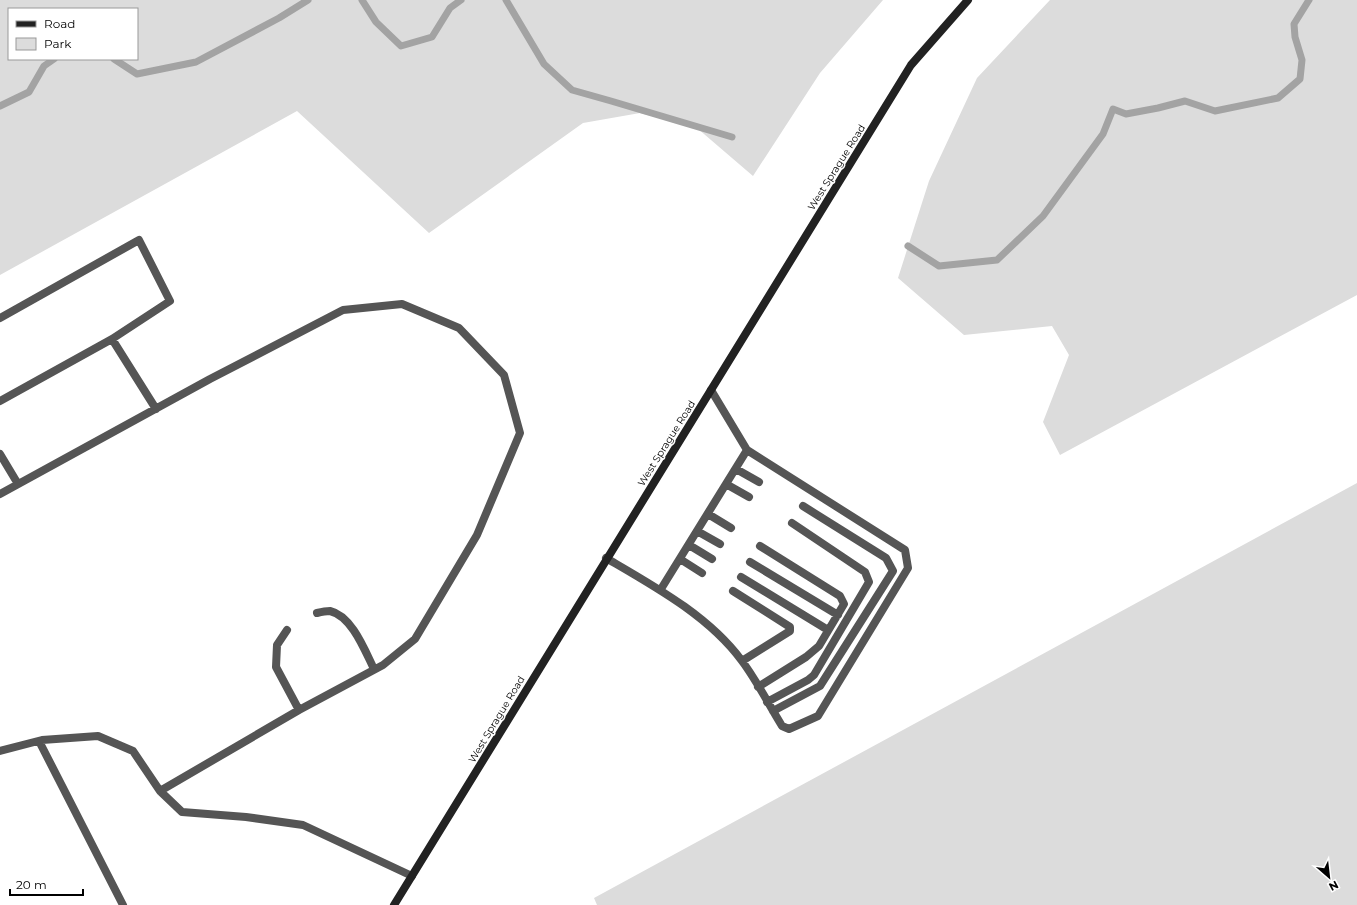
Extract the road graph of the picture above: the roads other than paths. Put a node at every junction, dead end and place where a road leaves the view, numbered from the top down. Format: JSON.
{"nodes":[{"id":1,"x":968,"y":0,"type":"edge"},
{"id":2,"x":0,"y":318,"type":"edge"},
{"id":3,"x":112,"y":339,"type":"junction"},
{"id":4,"x":711,"y":390,"type":"junction"},
{"id":5,"x":0,"y":401,"type":"edge"},
{"id":6,"x":156,"y":409,"type":"junction"},
{"id":7,"x":747,"y":450,"type":"junction"},
{"id":8,"x":0,"y":454,"type":"edge"},
{"id":9,"x":736,"y":468,"type":"junction"},
{"id":10,"x":758,"y":482,"type":"dead end"},
{"id":11,"x":18,"y":484,"type":"junction"},
{"id":12,"x":726,"y":484,"type":"junction"},
{"id":13,"x":0,"y":494,"type":"edge"},
{"id":14,"x":749,"y":497,"type":"dead end"},
{"id":15,"x":803,"y":506,"type":"dead end"},
{"id":16,"x":708,"y":514,"type":"junction"},
{"id":17,"x":792,"y":523,"type":"dead end"},
{"id":18,"x":731,"y":528,"type":"dead end"},
{"id":19,"x":697,"y":531,"type":"junction"},
{"id":20,"x":720,"y":544,"type":"dead end"},
{"id":21,"x":689,"y":545,"type":"junction"},
{"id":22,"x":760,"y":546,"type":"dead end"},
{"id":23,"x":606,"y":558,"type":"junction"},
{"id":24,"x":712,"y":559,"type":"dead end"},
{"id":25,"x":680,"y":560,"type":"junction"},
{"id":26,"x":750,"y":562,"type":"dead end"},
{"id":27,"x":702,"y":573,"type":"dead end"},
{"id":28,"x":741,"y":577,"type":"dead end"},
{"id":29,"x":661,"y":589,"type":"junction"},
{"id":30,"x":733,"y":591,"type":"dead end"},
{"id":31,"x":317,"y":613,"type":"dead end"},
{"id":32,"x":838,"y":615,"type":"junction"},
{"id":33,"x":287,"y":630,"type":"dead end"},
{"id":34,"x":828,"y":630,"type":"junction"},
{"id":35,"x":742,"y":661,"type":"junction"},
{"id":36,"x":374,"y":669,"type":"junction"},
{"id":37,"x":758,"y":687,"type":"junction"},
{"id":38,"x":767,"y":702,"type":"junction"},
{"id":39,"x":299,"y":710,"type":"junction"},
{"id":40,"x":773,"y":711,"type":"junction"},
{"id":41,"x":39,"y":741,"type":"junction"},
{"id":42,"x":0,"y":751,"type":"edge"},
{"id":43,"x":160,"y":790,"type":"junction"},
{"id":44,"x":412,"y":876,"type":"junction"},
{"id":45,"x":123,"y":905,"type":"edge"},
{"id":46,"x":394,"y":905,"type":"edge"}],
"edges":[{"from":1,"to":4,"type":"street","name":"West Sprague Road"},
{"from":2,"to":3,"type":"lane"},
{"from":3,"to":5,"type":"lane"},
{"from":3,"to":6,"type":"lane"},
{"from":4,"to":7,"type":"lane"},
{"from":4,"to":23,"type":"street","name":"West Sprague Road"},
{"from":6,"to":11,"type":"lane"},
{"from":6,"to":36,"type":"lane"},
{"from":7,"to":9,"type":"lane"},
{"from":7,"to":40,"type":"lane"},
{"from":8,"to":11,"type":"lane"},
{"from":9,"to":10,"type":"lane"},
{"from":9,"to":12,"type":"lane"},
{"from":11,"to":13,"type":"lane"},
{"from":12,"to":14,"type":"lane"},
{"from":12,"to":16,"type":"lane"},
{"from":15,"to":40,"type":"lane"},
{"from":16,"to":18,"type":"lane"},
{"from":16,"to":19,"type":"lane"},
{"from":17,"to":38,"type":"lane"},
{"from":19,"to":20,"type":"lane"},
{"from":19,"to":21,"type":"lane"},
{"from":21,"to":24,"type":"lane"},
{"from":21,"to":25,"type":"lane"},
{"from":22,"to":32,"type":"lane"},
{"from":23,"to":29,"type":"lane"},
{"from":23,"to":44,"type":"street","name":"West Sprague Road"},
{"from":25,"to":27,"type":"lane"},
{"from":25,"to":29,"type":"lane"},
{"from":26,"to":32,"type":"lane"},
{"from":28,"to":34,"type":"lane"},
{"from":29,"to":35,"type":"lane"},
{"from":30,"to":35,"type":"lane"},
{"from":31,"to":36,"type":"lane"},
{"from":32,"to":34,"type":"lane"},
{"from":33,"to":39,"type":"lane"},
{"from":34,"to":37,"type":"lane"},
{"from":35,"to":37,"type":"lane"},
{"from":36,"to":39,"type":"lane"},
{"from":37,"to":38,"type":"lane"},
{"from":38,"to":40,"type":"lane"},
{"from":39,"to":43,"type":"lane"},
{"from":41,"to":42,"type":"lane"},
{"from":41,"to":43,"type":"lane"},
{"from":41,"to":45,"type":"lane"},
{"from":43,"to":44,"type":"lane"},
{"from":44,"to":46,"type":"street","name":"West Sprague Road"}]}
